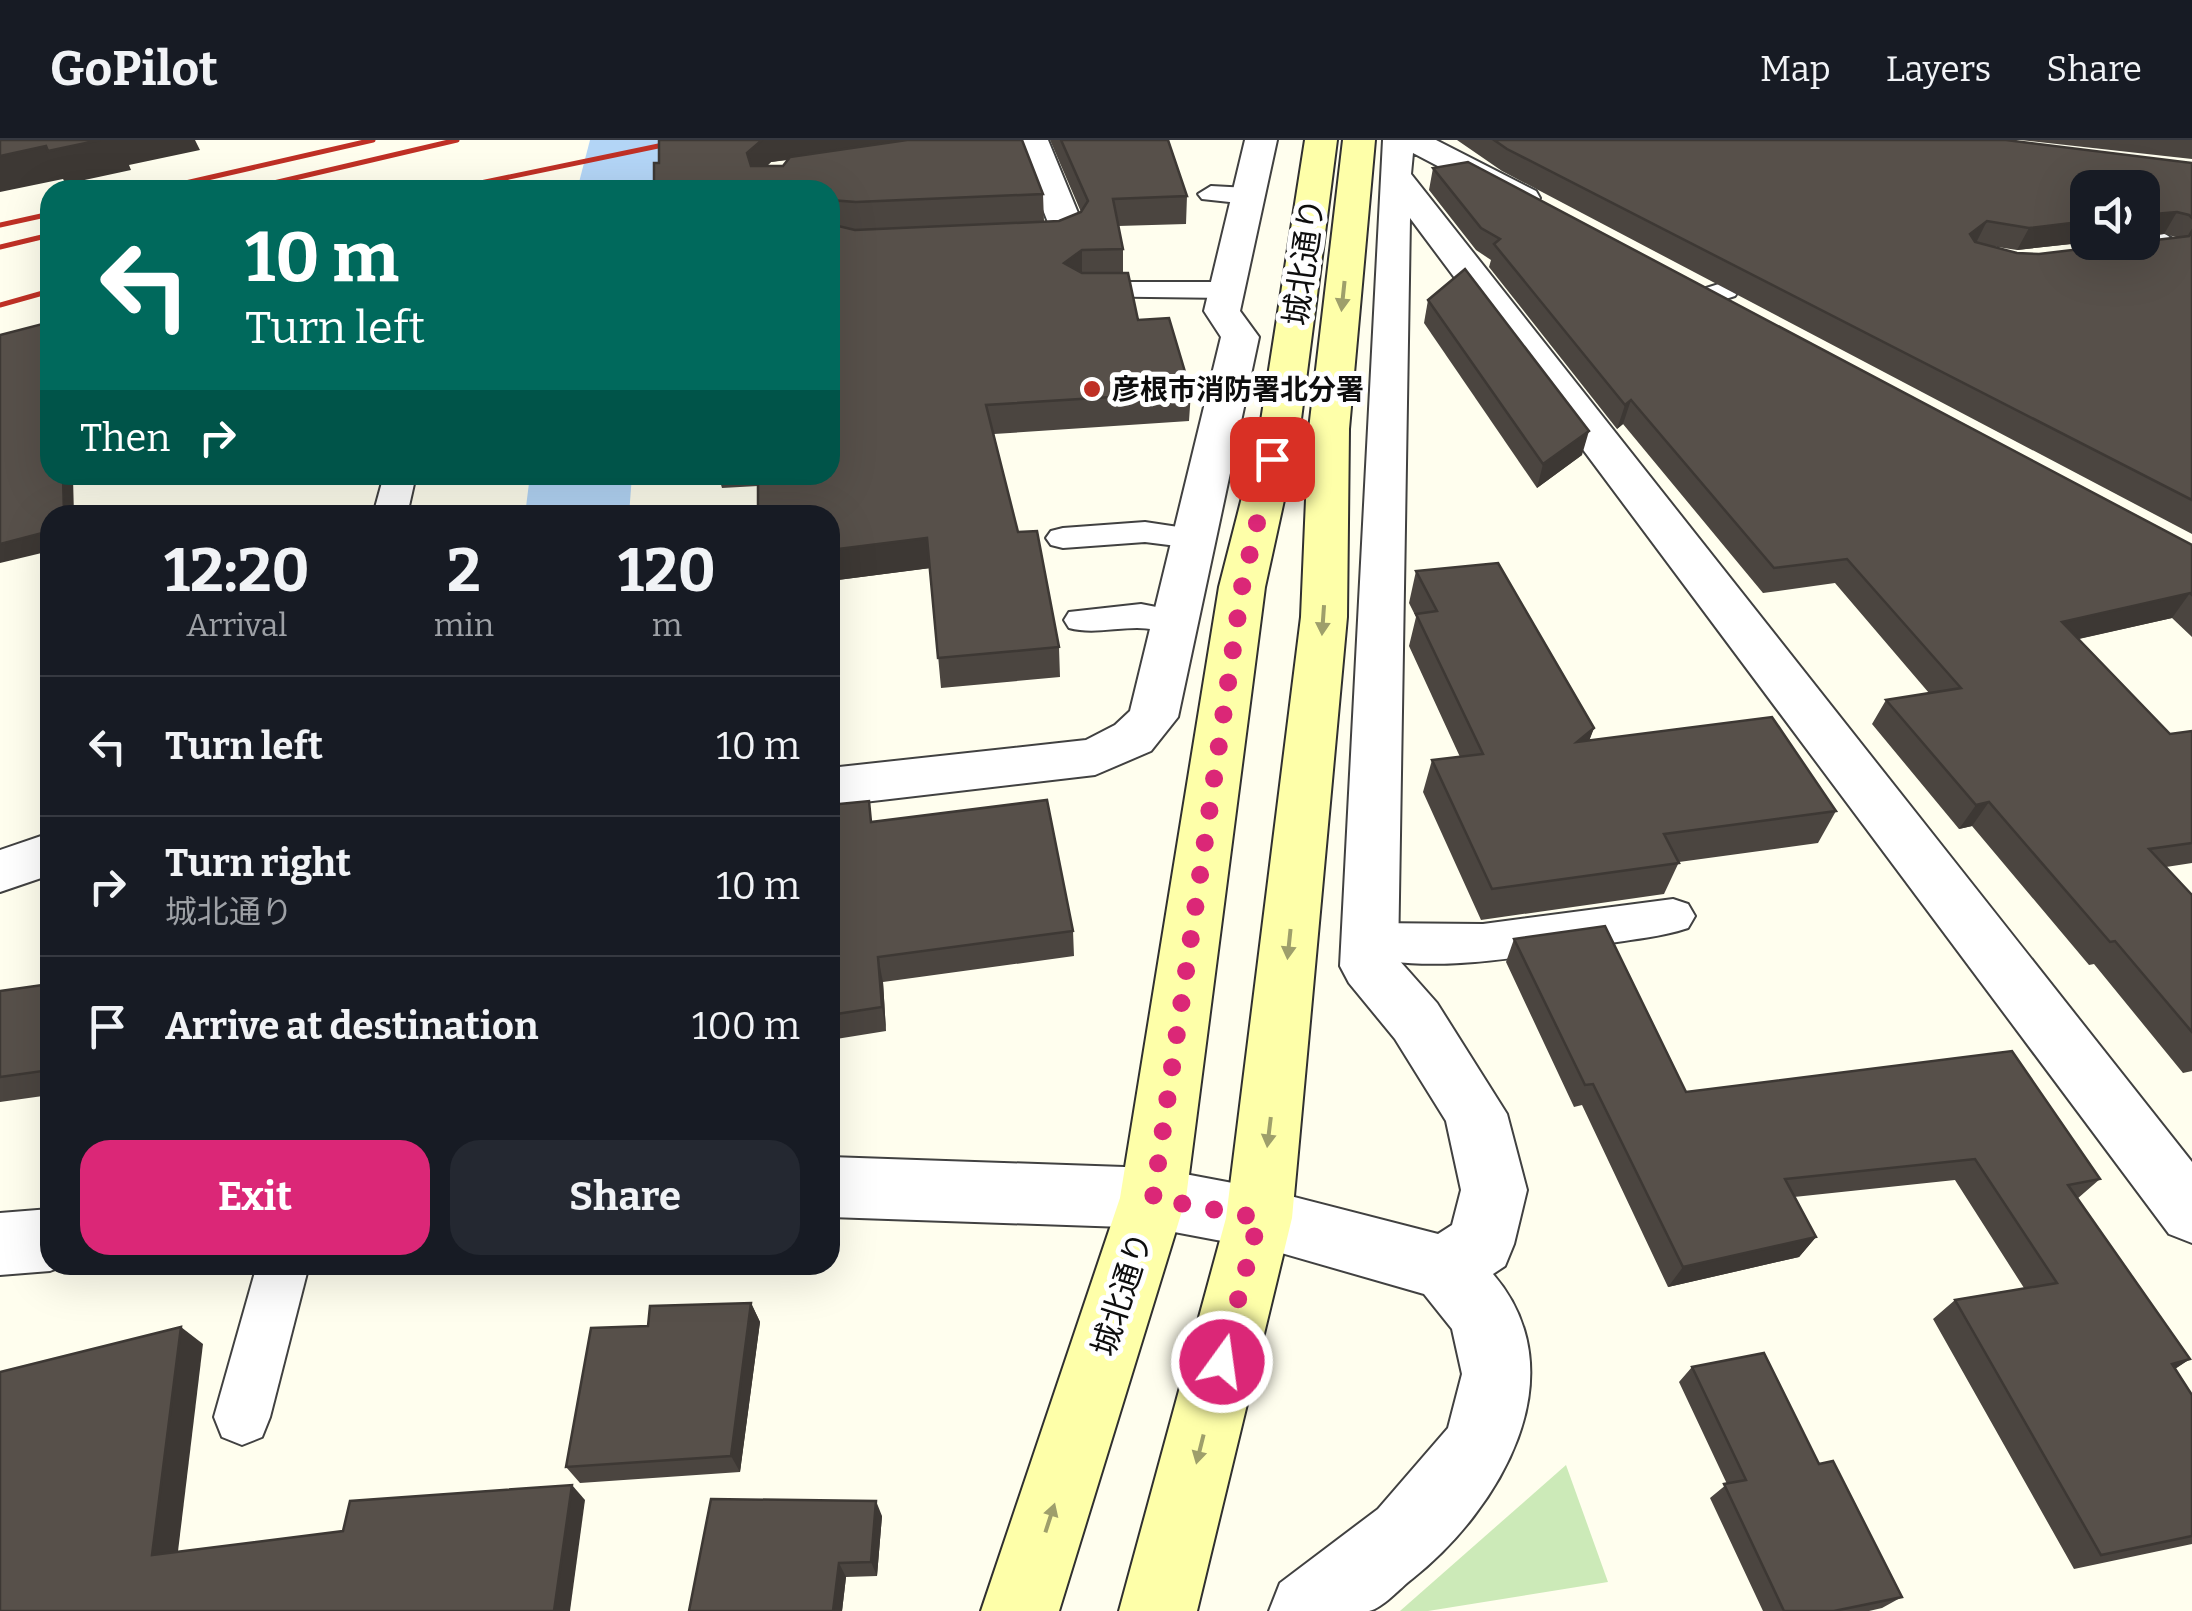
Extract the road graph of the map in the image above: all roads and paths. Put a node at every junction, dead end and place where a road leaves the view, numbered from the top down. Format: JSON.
{"nodes":[{"id":1,"x":1032,"y":140,"type":"edge"},
{"id":2,"x":1261,"y":140,"type":"edge"},
{"id":3,"x":1321,"y":140,"type":"edge"},
{"id":4,"x":1372,"y":165,"type":"edge"},
{"id":5,"x":1556,"y":215,"type":"edge"},
{"id":6,"x":979,"y":239,"type":"edge"},
{"id":7,"x":2160,"y":253,"type":"edge"},
{"id":8,"x":2192,"y":269,"type":"edge"},
{"id":9,"x":1676,"y":278,"type":"edge"},
{"id":10,"x":1208,"y":289,"type":"junction"},
{"id":11,"x":1082,"y":290,"type":"edge"},
{"id":12,"x":1726,"y":300,"type":"edge"},
{"id":13,"x":1170,"y":318,"type":"edge"},
{"id":14,"x":1063,"y":538,"type":"dead end"},
{"id":15,"x":1193,"y":538,"type":"junction"},
{"id":16,"x":1082,"y":620,"type":"dead end"},
{"id":17,"x":1174,"y":620,"type":"junction"},
{"id":18,"x":840,"y":778,"type":"edge"},
{"id":19,"x":40,"y":857,"type":"edge"},
{"id":20,"x":0,"y":871,"type":"edge"},
{"id":21,"x":1673,"y":916,"type":"dead end"},
{"id":22,"x":1369,"y":942,"type":"junction"},
{"id":23,"x":840,"y":1187,"type":"edge"},
{"id":24,"x":1153,"y":1198,"type":"junction"},
{"id":25,"x":2192,"y":1212,"type":"edge"},
{"id":26,"x":1259,"y":1218,"type":"junction"},
{"id":27,"x":40,"y":1241,"type":"edge"},
{"id":28,"x":0,"y":1244,"type":"edge"},
{"id":29,"x":1445,"y":1268,"type":"junction"},
{"id":30,"x":279,"y":1275,"type":"edge"},
{"id":31,"x":242,"y":1418,"type":"dead end"},
{"id":32,"x":1020,"y":1611,"type":"edge"},
{"id":33,"x":1158,"y":1611,"type":"edge"},
{"id":34,"x":1308,"y":1611,"type":"edge"}],
"edges":[{"from":1,"to":6,"type":"street"},
{"from":2,"to":10,"type":"street"},
{"from":3,"to":4,"type":"main road","name":"城北通り"},
{"from":4,"to":5,"type":"street"},
{"from":4,"to":22,"type":"street"},
{"from":4,"to":24,"type":"main road","name":"城北通り"},
{"from":4,"to":25,"type":"street"},
{"from":4,"to":26,"type":"main road","name":"城北通り","one_way":true},
{"from":7,"to":8,"type":"street"},
{"from":9,"to":12,"type":"street"},
{"from":10,"to":11,"type":"lane"},
{"from":10,"to":13,"type":"lane"},
{"from":10,"to":15,"type":"street"},
{"from":14,"to":15,"type":"lane"},
{"from":15,"to":17,"type":"street"},
{"from":16,"to":17,"type":"lane"},
{"from":17,"to":18,"type":"street"},
{"from":19,"to":20,"type":"street"},
{"from":21,"to":22,"type":"lane"},
{"from":22,"to":29,"type":"street"},
{"from":23,"to":24,"type":"street"},
{"from":24,"to":26,"type":"street"},
{"from":32,"to":24,"type":"main road","name":"城北通り","one_way":true},
{"from":26,"to":29,"type":"street"},
{"from":26,"to":33,"type":"main road","name":"城北通り","one_way":true},
{"from":27,"to":28,"type":"street"},
{"from":29,"to":34,"type":"street"},
{"from":30,"to":31,"type":"lane"}]}
